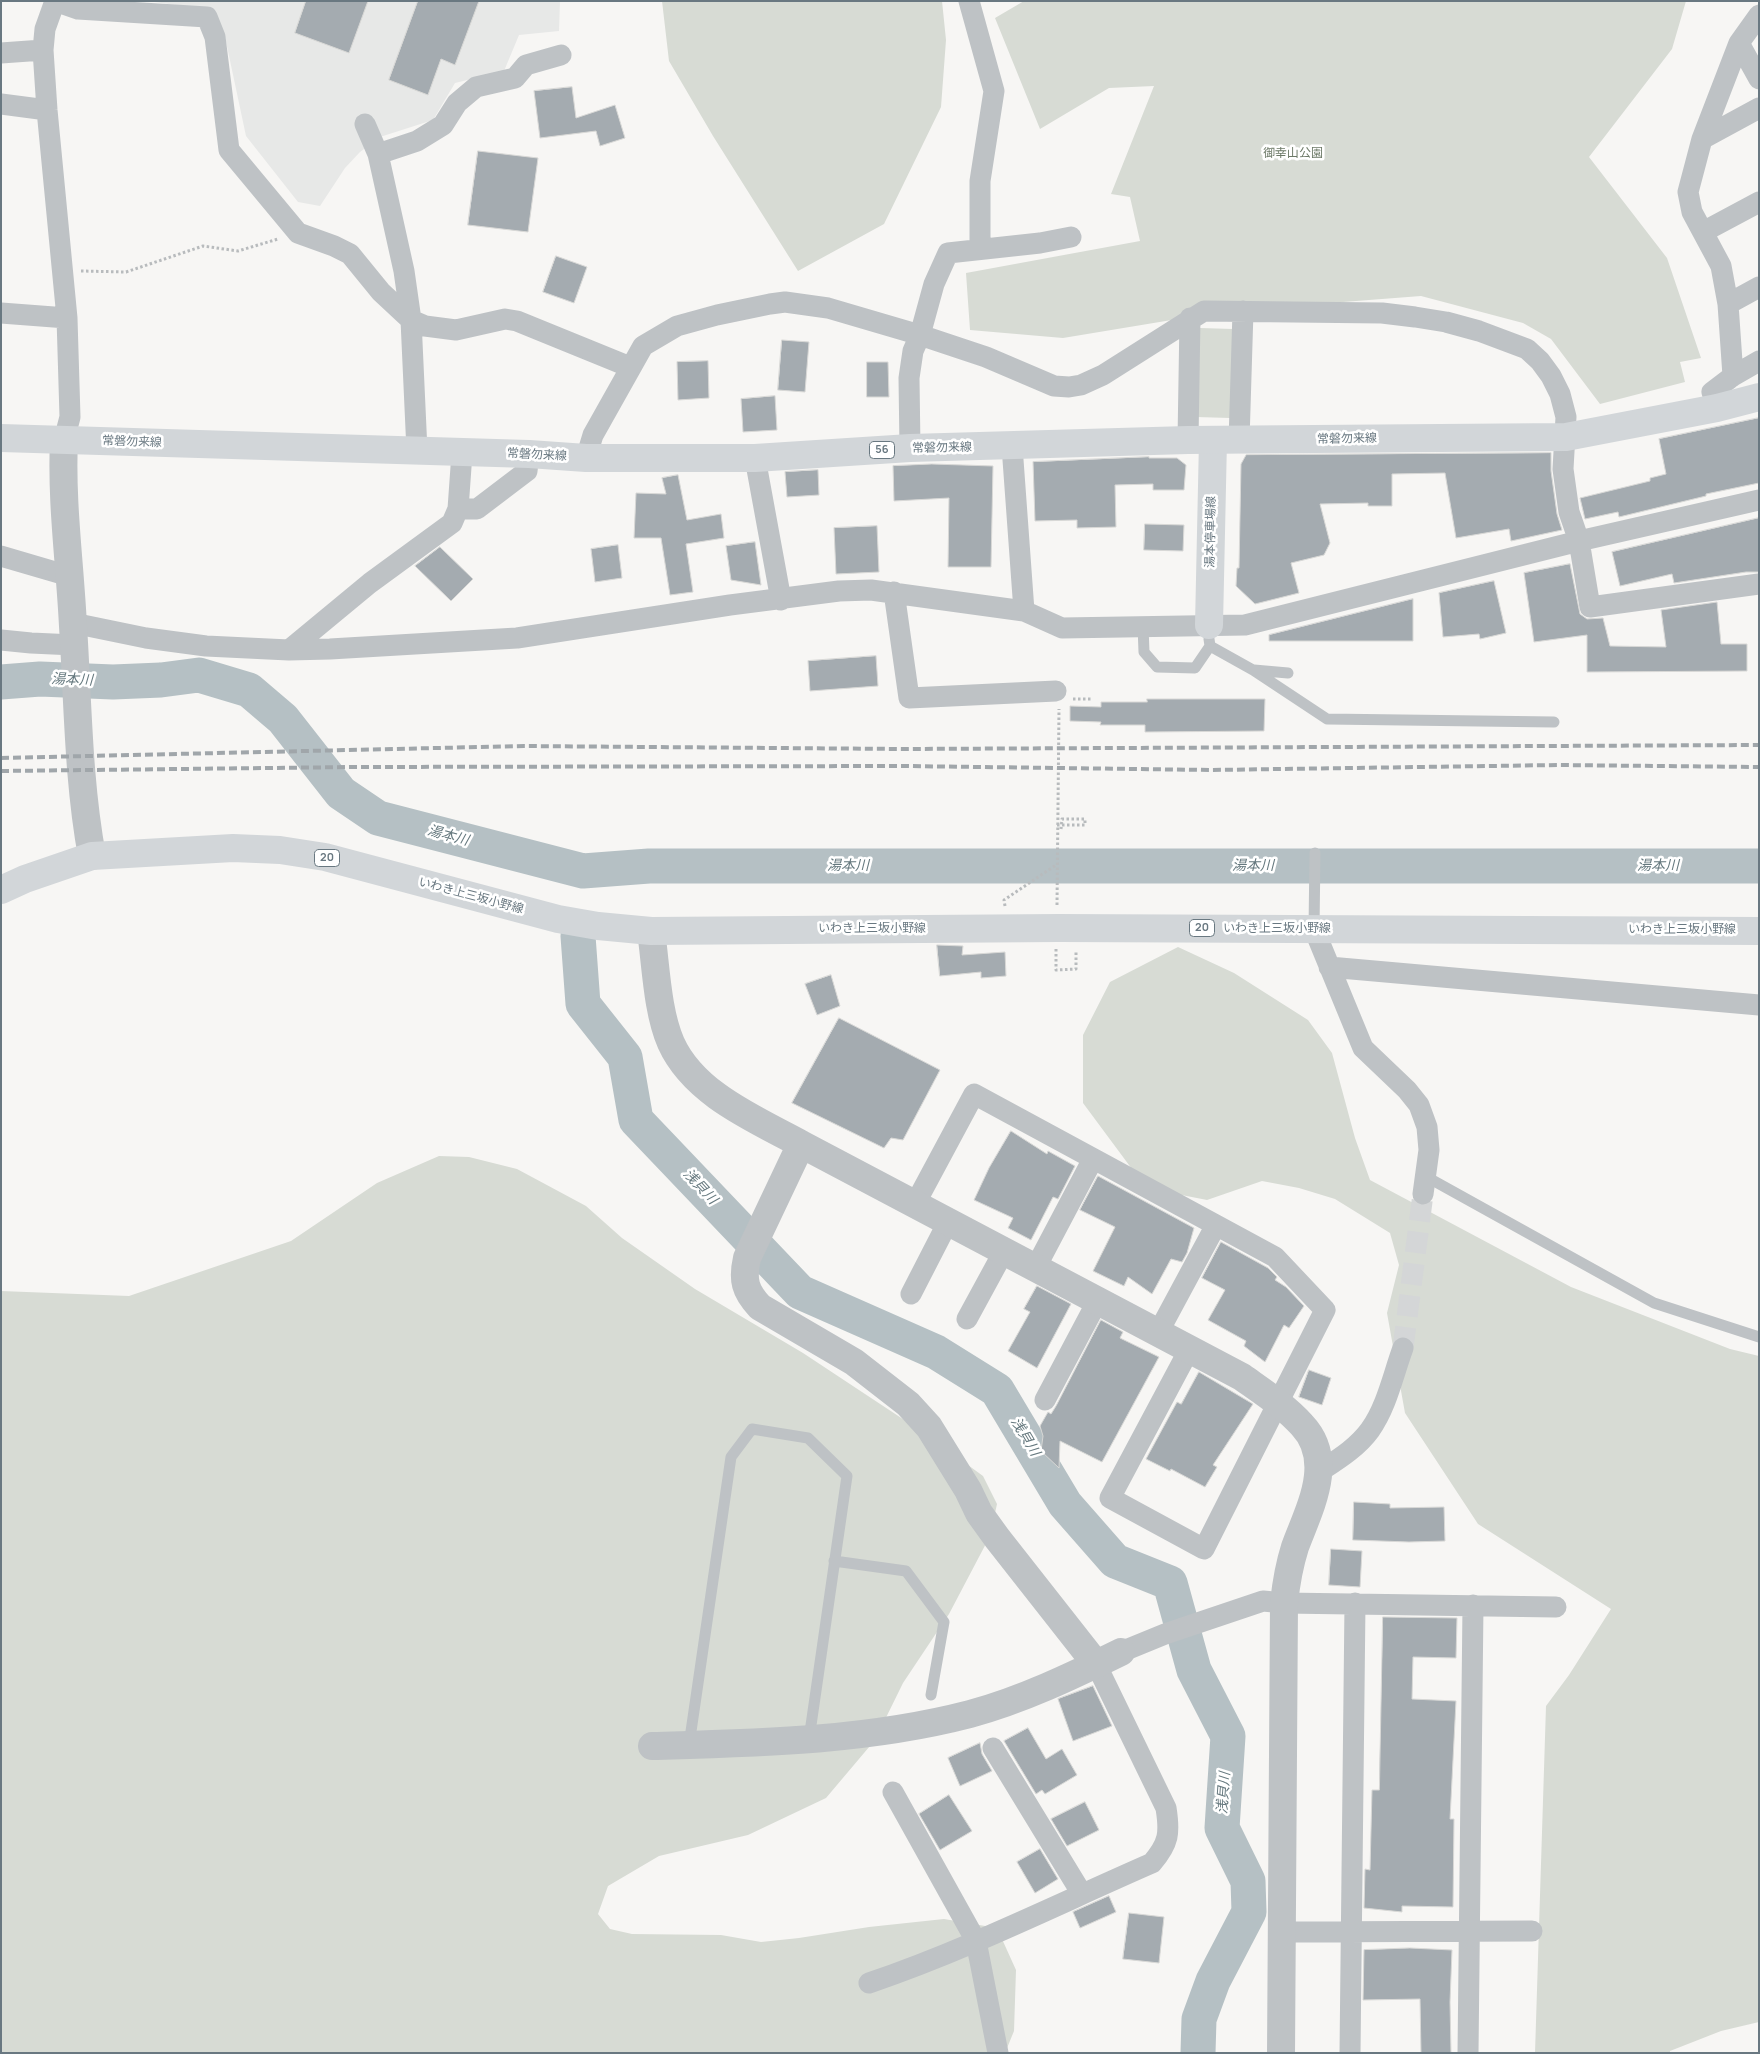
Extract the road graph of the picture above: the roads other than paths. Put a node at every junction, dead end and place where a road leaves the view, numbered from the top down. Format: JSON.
{"nodes":[{"id":1,"x":54,"y":1,"type":"edge"},
{"id":2,"x":968,"y":1,"type":"edge"},
{"id":3,"x":1759,"y":14,"type":"edge"},
{"id":4,"x":1739,"y":43,"type":"junction"},
{"id":5,"x":43,"y":50,"type":"junction"},
{"id":6,"x":1,"y":53,"type":"edge"},
{"id":7,"x":561,"y":55,"type":"dead end"},
{"id":8,"x":1759,"y":79,"type":"edge"},
{"id":9,"x":1,"y":104,"type":"edge"},
{"id":10,"x":1759,"y":108,"type":"edge"},
{"id":11,"x":47,"y":110,"type":"junction"},
{"id":12,"x":365,"y":124,"type":"dead end"},
{"id":13,"x":1702,"y":139,"type":"junction"},
{"id":14,"x":378,"y":154,"type":"junction"},
{"id":15,"x":1759,"y":202,"type":"edge"},
{"id":16,"x":1703,"y":232,"type":"junction"},
{"id":17,"x":1071,"y":237,"type":"dead end"},
{"id":18,"x":980,"y":249,"type":"junction"},
{"id":19,"x":1759,"y":287,"type":"edge"},
{"id":20,"x":1728,"y":304,"type":"junction"},
{"id":21,"x":1243,"y":311,"type":"junction"},
{"id":22,"x":1,"y":313,"type":"edge"},
{"id":23,"x":67,"y":318,"type":"junction"},
{"id":24,"x":1190,"y":318,"type":"junction"},
{"id":25,"x":411,"y":320,"type":"junction"},
{"id":26,"x":920,"y":335,"type":"junction"},
{"id":27,"x":1759,"y":361,"type":"edge"},
{"id":28,"x":630,"y":367,"type":"junction"},
{"id":29,"x":1733,"y":376,"type":"junction"},
{"id":30,"x":1759,"y":397,"type":"edge"},
{"id":31,"x":1717,"y":408,"type":"junction"},
{"id":32,"x":1566,"y":437,"type":"junction"},
{"id":33,"x":1,"y":438,"type":"edge"},
{"id":34,"x":64,"y":440,"type":"junction"},
{"id":35,"x":1213,"y":440,"type":"junction"},
{"id":36,"x":1012,"y":446,"type":"junction"},
{"id":37,"x":910,"y":448,"type":"junction"},
{"id":38,"x":417,"y":451,"type":"junction"},
{"id":39,"x":462,"y":453,"type":"junction"},
{"id":40,"x":529,"y":454,"type":"junction"},
{"id":41,"x":586,"y":458,"type":"junction"},
{"id":42,"x":755,"y":458,"type":"junction"},
{"id":43,"x":1759,"y":500,"type":"edge"},
{"id":44,"x":458,"y":509,"type":"junction"},
{"id":45,"x":1579,"y":541,"type":"junction"},
{"id":46,"x":1,"y":556,"type":"edge"},
{"id":47,"x":69,"y":576,"type":"junction"},
{"id":48,"x":1759,"y":584,"type":"edge"},
{"id":49,"x":894,"y":592,"type":"junction"},
{"id":50,"x":781,"y":600,"type":"junction"},
{"id":51,"x":1024,"y":611,"type":"junction"},
{"id":52,"x":1143,"y":626,"type":"junction"},
{"id":53,"x":1209,"y":635,"type":"junction"},
{"id":54,"x":1,"y":640,"type":"edge"},
{"id":55,"x":74,"y":640,"type":"junction"},
{"id":56,"x":289,"y":650,"type":"junction"},
{"id":57,"x":1253,"y":670,"type":"junction"},
{"id":58,"x":1288,"y":673,"type":"dead end"},
{"id":59,"x":1057,"y":696,"type":"road end"},
{"id":60,"x":1554,"y":722,"type":"dead end"},
{"id":61,"x":1315,"y":853,"type":"dead end"},
{"id":62,"x":92,"y":856,"type":"junction"},
{"id":63,"x":1,"y":890,"type":"edge"},
{"id":64,"x":1314,"y":929,"type":"junction"},
{"id":65,"x":651,"y":931,"type":"junction"},
{"id":66,"x":1757,"y":934,"type":"edge"},
{"id":67,"x":1329,"y":967,"type":"junction"},
{"id":68,"x":1759,"y":1005,"type":"edge"},
{"id":69,"x":801,"y":1144,"type":"junction"},
{"id":70,"x":1093,"y":1159,"type":"junction"},
{"id":71,"x":1424,"y":1185,"type":"joint"},
{"id":72,"x":915,"y":1204,"type":"junction"},
{"id":73,"x":948,"y":1222,"type":"junction"},
{"id":74,"x":1216,"y":1226,"type":"junction"},
{"id":75,"x":1004,"y":1251,"type":"junction"},
{"id":76,"x":1036,"y":1267,"type":"junction"},
{"id":77,"x":911,"y":1294,"type":"dead end"},
{"id":78,"x":1098,"y":1300,"type":"junction"},
{"id":79,"x":967,"y":1320,"type":"dead end"},
{"id":80,"x":1159,"y":1331,"type":"junction"},
{"id":81,"x":1759,"y":1337,"type":"edge"},
{"id":82,"x":1190,"y":1348,"type":"junction"},
{"id":83,"x":1403,"y":1348,"type":"tunnel mouth"},
{"id":84,"x":1045,"y":1400,"type":"dead end"},
{"id":85,"x":1279,"y":1404,"type":"junction"},
{"id":86,"x":1319,"y":1472,"type":"junction"},
{"id":87,"x":834,"y":1561,"type":"junction"},
{"id":88,"x":1284,"y":1603,"type":"junction"},
{"id":89,"x":1355,"y":1603,"type":"junction"},
{"id":90,"x":1473,"y":1605,"type":"junction"},
{"id":91,"x":1556,"y":1607,"type":"dead end"},
{"id":92,"x":1121,"y":1652,"type":"joint"},
{"id":93,"x":1096,"y":1664,"type":"junction"},
{"id":94,"x":932,"y":1695,"type":"dead end"},
{"id":95,"x":809,"y":1740,"type":"junction"},
{"id":96,"x":689,"y":1745,"type":"junction"},
{"id":97,"x":652,"y":1746,"type":"dead end"},
{"id":98,"x":993,"y":1748,"type":"dead end"},
{"id":99,"x":893,"y":1792,"type":"dead end"},
{"id":100,"x":1082,"y":1894,"type":"junction"},
{"id":101,"x":1471,"y":1931,"type":"junction"},
{"id":102,"x":1532,"y":1931,"type":"dead end"},
{"id":103,"x":1283,"y":1932,"type":"junction"},
{"id":104,"x":1352,"y":1932,"type":"junction"},
{"id":105,"x":976,"y":1941,"type":"junction"},
{"id":106,"x":869,"y":1983,"type":"dead end"},
{"id":107,"x":998,"y":2053,"type":"edge"},
{"id":108,"x":1281,"y":2053,"type":"edge"},
{"id":109,"x":1350,"y":2053,"type":"edge"},
{"id":110,"x":1468,"y":2053,"type":"edge"}],
"edges":[{"from":1,"to":5,"type":"street"},
{"from":1,"to":25,"type":"street"},
{"from":2,"to":18,"type":"street"},
{"from":3,"to":4,"type":"street"},
{"from":4,"to":8,"type":"street"},
{"from":4,"to":13,"type":"street"},
{"from":5,"to":6,"type":"street"},
{"from":5,"to":11,"type":"street"},
{"from":7,"to":14,"type":"street"},
{"from":9,"to":11,"type":"street"},
{"from":10,"to":13,"type":"street"},
{"from":11,"to":23,"type":"street"},
{"from":12,"to":14,"type":"street"},
{"from":13,"to":16,"type":"street"},
{"from":14,"to":25,"type":"street"},
{"from":15,"to":16,"type":"street"},
{"from":16,"to":20,"type":"street"},
{"from":17,"to":18,"type":"street"},
{"from":18,"to":26,"type":"street"},
{"from":19,"to":20,"type":"street"},
{"from":20,"to":29,"type":"street"},
{"from":21,"to":24,"type":"street"},
{"from":21,"to":32,"type":"street"},
{"from":21,"to":35,"type":"street"},
{"from":22,"to":23,"type":"street"},
{"from":23,"to":34,"type":"street"},
{"from":24,"to":26,"type":"street"},
{"from":24,"to":35,"type":"street"},
{"from":25,"to":28,"type":"street"},
{"from":25,"to":38,"type":"street"},
{"from":26,"to":28,"type":"street"},
{"from":26,"to":37,"type":"street"},
{"from":27,"to":29,"type":"street"},
{"from":28,"to":41,"type":"street"},
{"from":29,"to":31,"type":"street"},
{"from":30,"to":31,"type":"main road","name":"常磐勿来線","number":"56"},
{"from":31,"to":32,"type":"main road","name":"常磐勿来線","number":"56"},
{"from":32,"to":35,"type":"main road","name":"常磐勿来線","number":"56"},
{"from":32,"to":45,"type":"street"},
{"from":33,"to":34,"type":"main road","name":"常磐勿来線","number":"56"},
{"from":34,"to":38,"type":"main road","name":"常磐勿来線","number":"56"},
{"from":34,"to":47,"type":"street"},
{"from":35,"to":36,"type":"main road","name":"常磐勿来線","number":"56"},
{"from":35,"to":53,"type":"main road","name":"湯本停車場線"},
{"from":36,"to":37,"type":"main road","name":"常磐勿来線","number":"56"},
{"from":36,"to":51,"type":"street"},
{"from":37,"to":42,"type":"main road","name":"常磐勿来線","number":"56"},
{"from":38,"to":39,"type":"main road","name":"常磐勿来線","number":"56"},
{"from":39,"to":40,"type":"main road","name":"常磐勿来線","number":"56"},
{"from":39,"to":44,"type":"street"},
{"from":40,"to":41,"type":"main road","name":"常磐勿来線","number":"56"},
{"from":40,"to":44,"type":"street"},
{"from":41,"to":42,"type":"main road","name":"常磐勿来線","number":"56"},
{"from":42,"to":50,"type":"street"},
{"from":43,"to":45,"type":"street"},
{"from":44,"to":56,"type":"street"},
{"from":45,"to":48,"type":"street"},
{"from":45,"to":53,"type":"street"},
{"from":46,"to":47,"type":"street"},
{"from":47,"to":55,"type":"street"},
{"from":49,"to":50,"type":"street"},
{"from":49,"to":51,"type":"street"},
{"from":49,"to":59,"type":"street"},
{"from":50,"to":56,"type":"street"},
{"from":51,"to":52,"type":"street"},
{"from":52,"to":53,"type":"street"},
{"from":52,"to":53,"type":"lane"},
{"from":53,"to":57,"type":"lane"},
{"from":54,"to":55,"type":"street"},
{"from":55,"to":56,"type":"street"},
{"from":55,"to":62,"type":"street"},
{"from":57,"to":58,"type":"lane"},
{"from":57,"to":60,"type":"lane"},
{"from":61,"to":64,"type":"lane"},
{"from":62,"to":63,"type":"main road","name":"いわき上三坂小野線","number":"20"},
{"from":62,"to":65,"type":"main road","name":"いわき上三坂小野線","number":"20"},
{"from":64,"to":65,"type":"main road","name":"いわき上三坂小野線","number":"20"},
{"from":64,"to":66,"type":"main road","name":"いわき上三坂小野線","number":"20"},
{"from":64,"to":67,"type":"street"},
{"from":65,"to":69,"type":"street"},
{"from":67,"to":68,"type":"street"},
{"from":67,"to":71,"type":"street"},
{"from":69,"to":72,"type":"street"},
{"from":69,"to":93,"type":"street"},
{"from":70,"to":72,"type":"street"},
{"from":70,"to":74,"type":"street"},
{"from":70,"to":76,"type":"street"},
{"from":71,"to":81,"type":"lane"},
{"from":72,"to":73,"type":"street"},
{"from":73,"to":75,"type":"street"},
{"from":73,"to":77,"type":"street"},
{"from":74,"to":80,"type":"street"},
{"from":74,"to":85,"type":"street"},
{"from":75,"to":76,"type":"street"},
{"from":75,"to":79,"type":"street"},
{"from":76,"to":78,"type":"street"},
{"from":78,"to":80,"type":"street"},
{"from":78,"to":84,"type":"street"},
{"from":80,"to":82,"type":"street"},
{"from":82,"to":85,"type":"street"},
{"from":82,"to":85,"type":"street"},
{"from":83,"to":86,"type":"street"},
{"from":85,"to":86,"type":"street"},
{"from":86,"to":88,"type":"street"},
{"from":87,"to":94,"type":"lane"},
{"from":87,"to":95,"type":"lane"},
{"from":87,"to":96,"type":"lane"},
{"from":88,"to":89,"type":"street"},
{"from":88,"to":92,"type":"street"},
{"from":88,"to":103,"type":"street"},
{"from":89,"to":90,"type":"street"},
{"from":89,"to":104,"type":"street"},
{"from":90,"to":91,"type":"street"},
{"from":90,"to":101,"type":"street"},
{"from":92,"to":93,"type":"street"},
{"from":93,"to":95,"type":"street"},
{"from":93,"to":100,"type":"street"},
{"from":95,"to":96,"type":"street"},
{"from":96,"to":97,"type":"street"},
{"from":98,"to":100,"type":"street"},
{"from":99,"to":105,"type":"street"},
{"from":100,"to":105,"type":"street"},
{"from":101,"to":102,"type":"street"},
{"from":101,"to":104,"type":"street"},
{"from":101,"to":110,"type":"street"},
{"from":103,"to":104,"type":"street"},
{"from":103,"to":108,"type":"street"},
{"from":104,"to":109,"type":"street"},
{"from":105,"to":106,"type":"street"},
{"from":105,"to":107,"type":"street"}]}
